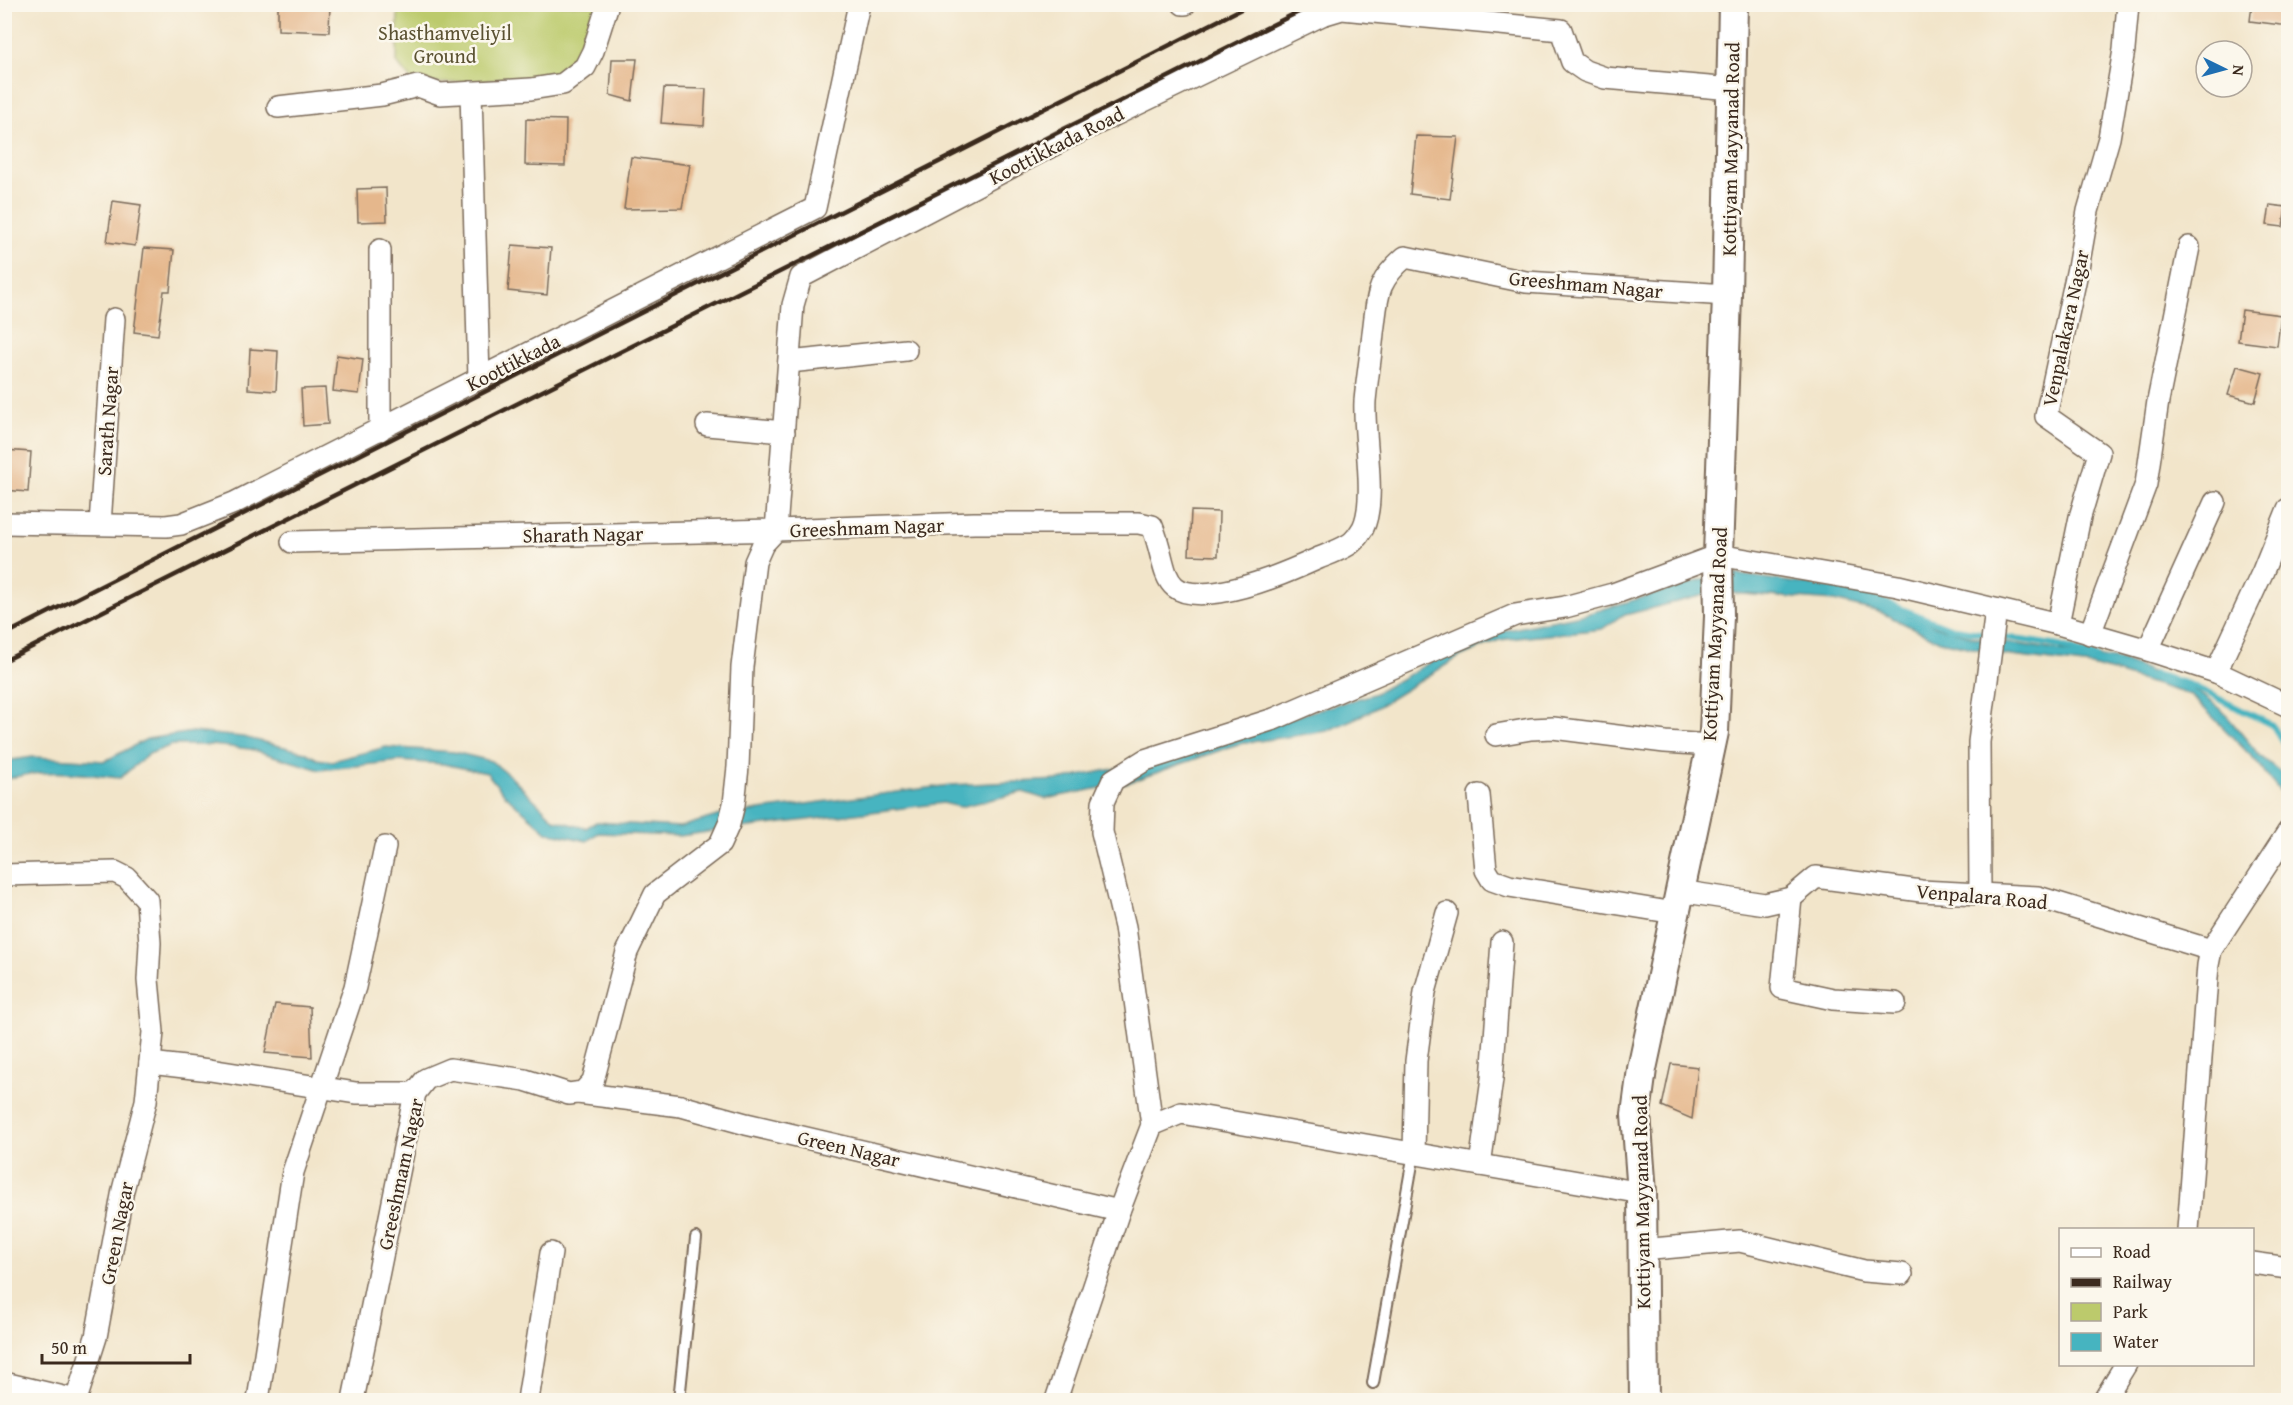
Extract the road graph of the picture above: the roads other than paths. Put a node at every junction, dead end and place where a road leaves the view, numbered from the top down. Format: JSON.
{"nodes":[{"id":1,"x":608,"y":4,"type":"edge"},
{"id":2,"x":859,"y":4,"type":"edge"},
{"id":3,"x":1733,"y":4,"type":"edge"},
{"id":4,"x":2128,"y":4,"type":"edge"},
{"id":5,"x":1732,"y":89,"type":"junction"},
{"id":6,"x":471,"y":92,"type":"junction"},
{"id":7,"x":278,"y":107,"type":"dead end"},
{"id":8,"x":2189,"y":247,"type":"dead end"},
{"id":9,"x":380,"y":250,"type":"dead end"},
{"id":10,"x":1727,"y":295,"type":"junction"},
{"id":11,"x":114,"y":319,"type":"dead end"},
{"id":12,"x":906,"y":351,"type":"dead end"},
{"id":13,"x":789,"y":362,"type":"junction"},
{"id":14,"x":479,"y":379,"type":"junction"},
{"id":15,"x":707,"y":425,"type":"dead end"},
{"id":16,"x":380,"y":430,"type":"junction"},
{"id":17,"x":784,"y":432,"type":"junction"},
{"id":18,"x":2215,"y":502,"type":"dead end"},
{"id":19,"x":2289,"y":508,"type":"edge"},
{"id":20,"x":4,"y":523,"type":"edge"},
{"id":21,"x":100,"y":524,"type":"junction"},
{"id":22,"x":776,"y":530,"type":"junction"},
{"id":23,"x":292,"y":542,"type":"dead end"},
{"id":24,"x":1718,"y":555,"type":"junction"},
{"id":25,"x":1996,"y":615,"type":"junction"},
{"id":26,"x":2058,"y":624,"type":"junction"},
{"id":27,"x":2090,"y":634,"type":"junction"},
{"id":28,"x":2148,"y":650,"type":"junction"},
{"id":29,"x":2216,"y":672,"type":"junction"},
{"id":30,"x":2289,"y":706,"type":"edge"},
{"id":31,"x":1496,"y":735,"type":"dead end"},
{"id":32,"x":1711,"y":745,"type":"junction"},
{"id":33,"x":1479,"y":795,"type":"dead end"},
{"id":34,"x":2289,"y":832,"type":"edge"},
{"id":35,"x":385,"y":847,"type":"dead end"},
{"id":36,"x":4,"y":875,"type":"edge"},
{"id":37,"x":1980,"y":893,"type":"junction"},
{"id":38,"x":1791,"y":898,"type":"junction"},
{"id":39,"x":1677,"y":902,"type":"junction"},
{"id":40,"x":1447,"y":914,"type":"dead end"},
{"id":41,"x":1502,"y":942,"type":"dead end"},
{"id":42,"x":2211,"y":950,"type":"junction"},
{"id":43,"x":1895,"y":1003,"type":"dead end"},
{"id":44,"x":150,"y":1063,"type":"junction"},
{"id":45,"x":320,"y":1087,"type":"junction"},
{"id":46,"x":415,"y":1093,"type":"junction"},
{"id":47,"x":578,"y":1093,"type":"junction"},
{"id":48,"x":1152,"y":1125,"type":"junction"},
{"id":49,"x":1414,"y":1153,"type":"junction"},
{"id":50,"x":1480,"y":1165,"type":"junction"},
{"id":51,"x":1642,"y":1193,"type":"junction"},
{"id":52,"x":1119,"y":1211,"type":"junction"},
{"id":53,"x":2188,"y":1228,"type":"edge"},
{"id":54,"x":696,"y":1238,"type":"dead end"},
{"id":55,"x":1642,"y":1250,"type":"junction"},
{"id":56,"x":551,"y":1253,"type":"dead end"},
{"id":57,"x":2254,"y":1263,"type":"edge"},
{"id":58,"x":2289,"y":1268,"type":"edge"},
{"id":59,"x":1902,"y":1274,"type":"dead end"},
{"id":60,"x":2125,"y":1366,"type":"edge"},
{"id":61,"x":4,"y":1383,"type":"edge"},
{"id":62,"x":1373,"y":1383,"type":"dead end"},
{"id":63,"x":76,"y":1400,"type":"edge"},
{"id":64,"x":258,"y":1401,"type":"edge"},
{"id":65,"x":353,"y":1401,"type":"edge"},
{"id":66,"x":528,"y":1401,"type":"edge"},
{"id":67,"x":679,"y":1401,"type":"edge"},
{"id":68,"x":1056,"y":1401,"type":"edge"},
{"id":69,"x":1644,"y":1401,"type":"edge"},
{"id":70,"x":2104,"y":1401,"type":"edge"}],
"edges":[{"from":1,"to":6,"type":"street"},
{"from":2,"to":14,"type":"street","name":"Koottikkada"},
{"from":3,"to":5,"type":"main road","name":"Kottiyam Mayyanad Road"},
{"from":4,"to":26,"type":"street","name":"Venpalakara Nagar"},
{"from":5,"to":10,"type":"main road","name":"Kottiyam Mayyanad Road"},
{"from":5,"to":13,"type":"street","name":"Koottikkada Road"},
{"from":6,"to":7,"type":"street"},
{"from":6,"to":14,"type":"street"},
{"from":8,"to":27,"type":"street"},
{"from":9,"to":16,"type":"street"},
{"from":10,"to":22,"type":"street","name":"Greeshmam Nagar"},
{"from":10,"to":24,"type":"main road","name":"Kottiyam Mayyanad Road"},
{"from":11,"to":21,"type":"street","name":"Sarath Nagar"},
{"from":12,"to":13,"type":"street"},
{"from":13,"to":17,"type":"street"},
{"from":14,"to":16,"type":"street","name":"Koottikkada"},
{"from":15,"to":17,"type":"street"},
{"from":16,"to":21,"type":"street","name":"Koottikkada"},
{"from":17,"to":22,"type":"street"},
{"from":18,"to":28,"type":"street"},
{"from":19,"to":29,"type":"street"},
{"from":20,"to":21,"type":"street","name":"Koottikkada"},
{"from":22,"to":23,"type":"street","name":"Sharath Nagar"},
{"from":22,"to":47,"type":"street","name":"Greeshmam Nagar"},
{"from":24,"to":25,"type":"street"},
{"from":24,"to":32,"type":"main road","name":"Kottiyam Mayyanad Road"},
{"from":24,"to":48,"type":"street"},
{"from":25,"to":26,"type":"street"},
{"from":25,"to":37,"type":"street"},
{"from":26,"to":27,"type":"street"},
{"from":27,"to":28,"type":"street"},
{"from":28,"to":29,"type":"street"},
{"from":29,"to":30,"type":"street"},
{"from":31,"to":32,"type":"street"},
{"from":32,"to":39,"type":"main road","name":"Kottiyam Mayyanad Road"},
{"from":33,"to":39,"type":"street","name":"Venpalara Road"},
{"from":34,"to":42,"type":"street"},
{"from":35,"to":45,"type":"street"},
{"from":36,"to":44,"type":"street","name":"Green Nagar"},
{"from":37,"to":38,"type":"street","name":"Venpalara Road"},
{"from":37,"to":42,"type":"street","name":"Venpalara Road"},
{"from":38,"to":39,"type":"street","name":"Venpalara Road"},
{"from":38,"to":43,"type":"street"},
{"from":39,"to":51,"type":"main road","name":"Kottiyam Mayyanad Road"},
{"from":40,"to":49,"type":"street"},
{"from":41,"to":50,"type":"street"},
{"from":42,"to":53,"type":"street"},
{"from":44,"to":45,"type":"street"},
{"from":44,"to":63,"type":"street","name":"Green Nagar"},
{"from":45,"to":46,"type":"street"},
{"from":45,"to":64,"type":"street"},
{"from":46,"to":47,"type":"street","name":"Greeshmam Nagar"},
{"from":46,"to":65,"type":"street","name":"Greeshmam Nagar"},
{"from":47,"to":52,"type":"street","name":"Green Nagar"},
{"from":48,"to":49,"type":"street"},
{"from":48,"to":52,"type":"street"},
{"from":49,"to":50,"type":"street"},
{"from":49,"to":62,"type":"lane"},
{"from":50,"to":51,"type":"street"},
{"from":51,"to":55,"type":"main road","name":"Kottiyam Mayyanad Road"},
{"from":52,"to":68,"type":"street"},
{"from":54,"to":67,"type":"lane"},
{"from":55,"to":59,"type":"street"},
{"from":55,"to":69,"type":"main road","name":"Kottiyam Mayyanad Road"},
{"from":56,"to":66,"type":"street"},
{"from":57,"to":58,"type":"street"},
{"from":60,"to":70,"type":"street"},
{"from":61,"to":63,"type":"street"}]}
